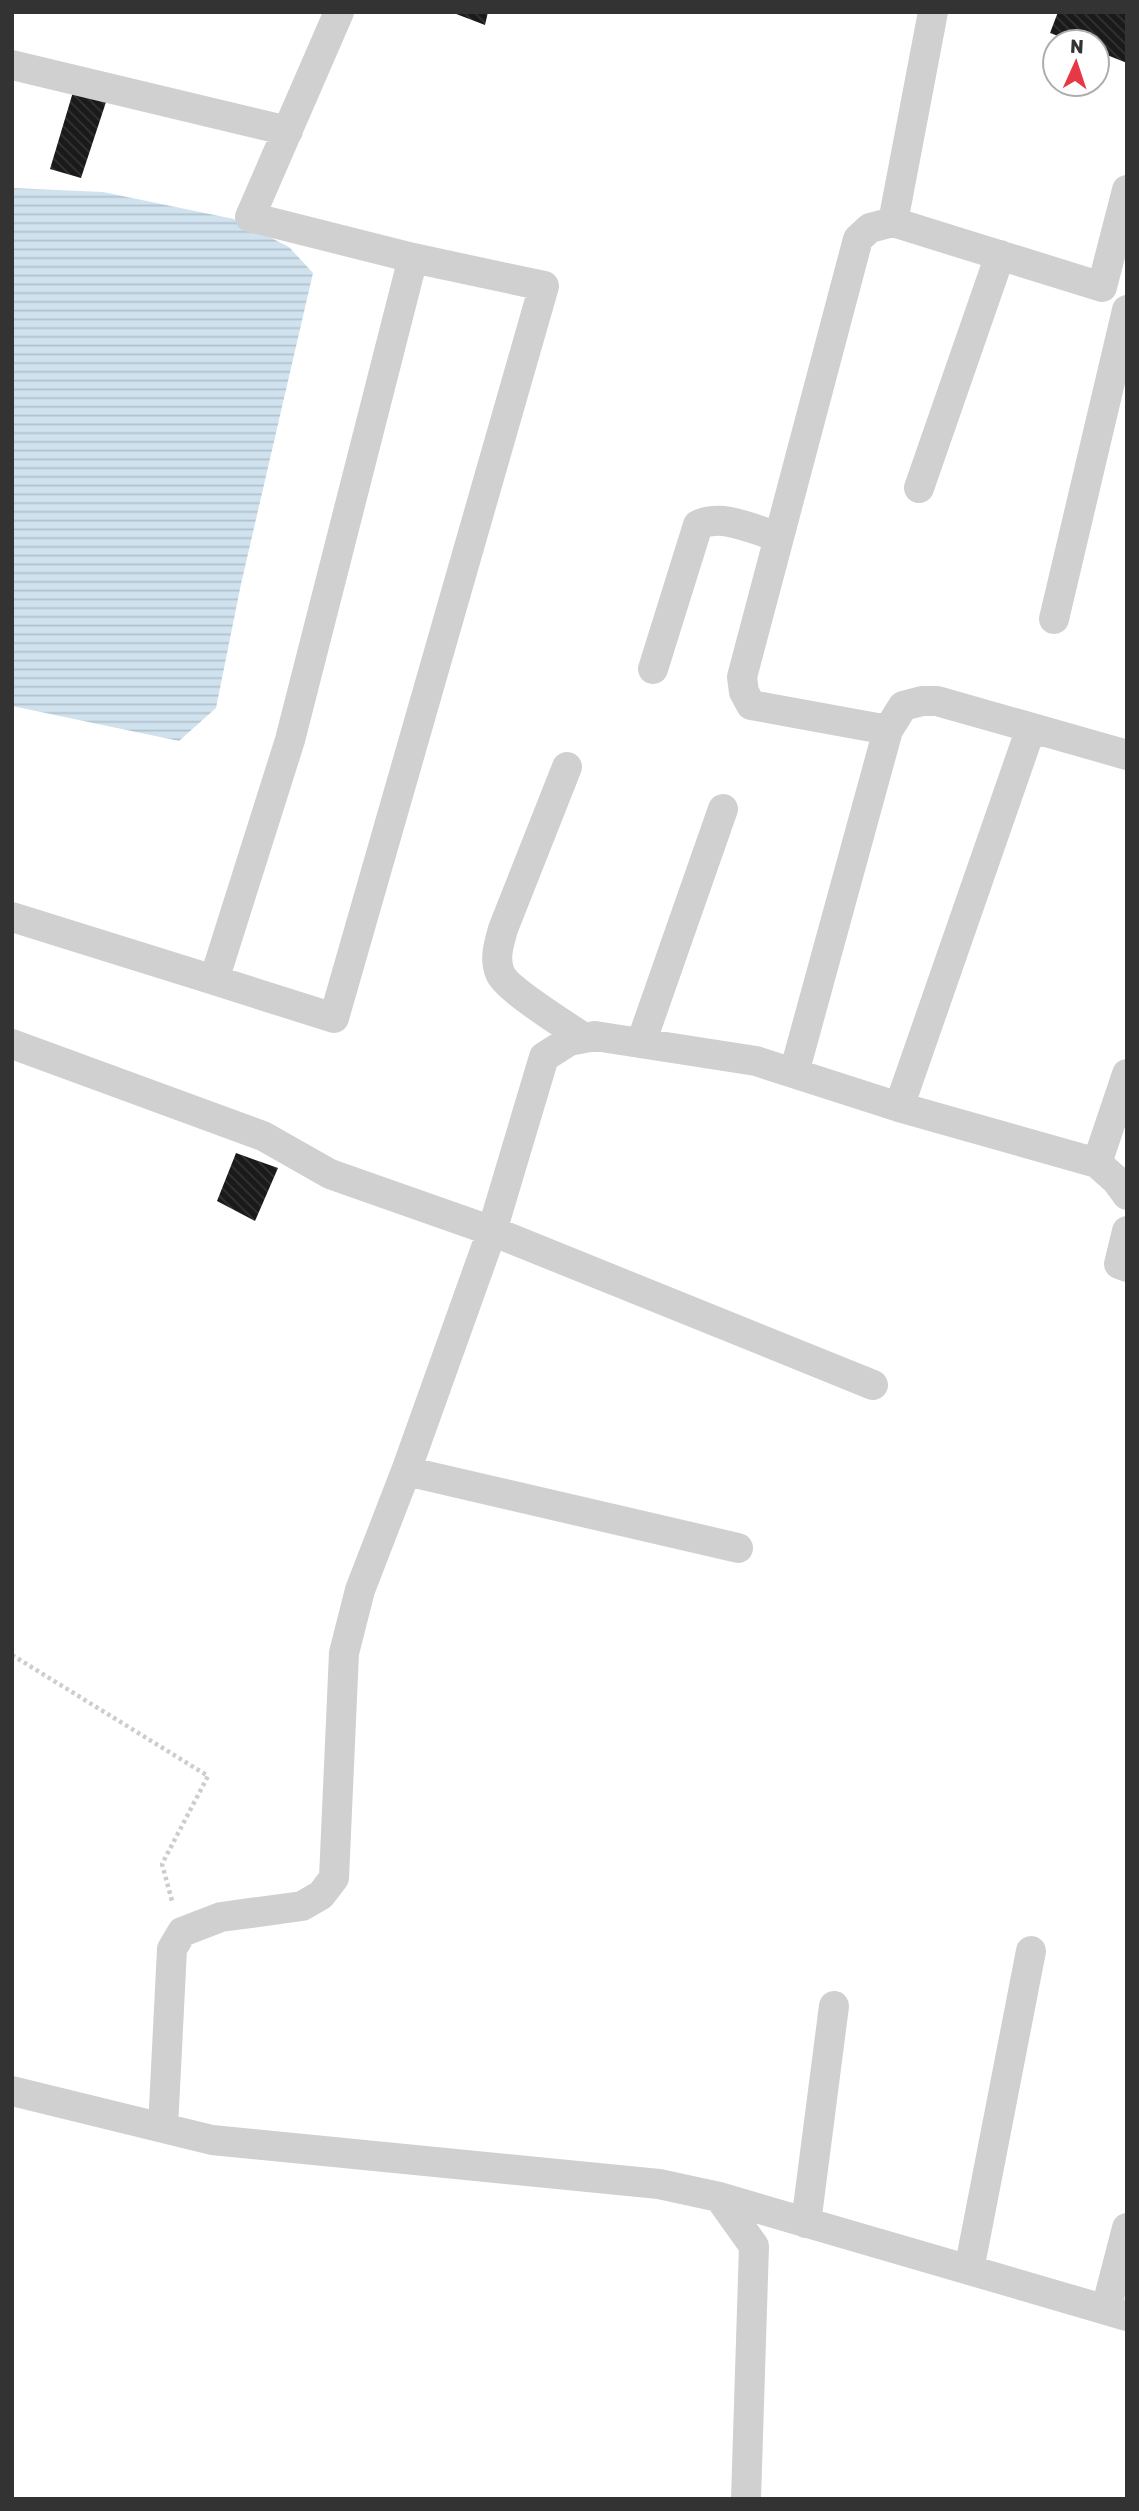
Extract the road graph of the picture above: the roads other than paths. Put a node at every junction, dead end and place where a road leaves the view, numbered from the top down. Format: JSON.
{"nodes":[{"id":1,"x":339,"y":12,"type":"edge"},
{"id":2,"x":933,"y":12,"type":"edge"},
{"id":3,"x":12,"y":65,"type":"edge"},
{"id":4,"x":288,"y":131,"type":"junction"},
{"id":5,"x":1127,"y":190,"type":"edge"},
{"id":6,"x":893,"y":222,"type":"junction"},
{"id":7,"x":1000,"y":255,"type":"junction"},
{"id":8,"x":413,"y":258,"type":"junction"},
{"id":9,"x":1115,"y":290,"type":"edge"},
{"id":10,"x":1127,"y":310,"type":"edge"},
{"id":11,"x":919,"y":488,"type":"dead end"},
{"id":12,"x":779,"y":537,"type":"junction"},
{"id":13,"x":1054,"y":619,"type":"dead end"},
{"id":14,"x":653,"y":669,"type":"dead end"},
{"id":15,"x":1031,"y":728,"type":"junction"},
{"id":16,"x":888,"y":730,"type":"junction"},
{"id":17,"x":1127,"y":755,"type":"edge"},
{"id":18,"x":566,"y":767,"type":"dead end"},
{"id":19,"x":723,"y":809,"type":"dead end"},
{"id":20,"x":12,"y":917,"type":"edge"},
{"id":21,"x":214,"y":980,"type":"junction"},
{"id":22,"x":583,"y":1038,"type":"junction"},
{"id":23,"x":641,"y":1043,"type":"junction"},
{"id":24,"x":12,"y":1044,"type":"edge"},
{"id":25,"x":794,"y":1073,"type":"junction"},
{"id":26,"x":1127,"y":1074,"type":"edge"},
{"id":27,"x":898,"y":1107,"type":"junction"},
{"id":28,"x":1097,"y":1163,"type":"junction"},
{"id":29,"x":1127,"y":1195,"type":"edge"},
{"id":30,"x":492,"y":1231,"type":"junction"},
{"id":31,"x":1127,"y":1231,"type":"edge"},
{"id":32,"x":1127,"y":1267,"type":"edge"},
{"id":33,"x":873,"y":1385,"type":"dead end"},
{"id":34,"x":406,"y":1471,"type":"junction"},
{"id":35,"x":738,"y":1548,"type":"dead end"},
{"id":36,"x":1031,"y":1951,"type":"dead end"},
{"id":37,"x":834,"y":2006,"type":"dead end"},
{"id":38,"x":12,"y":2091,"type":"edge"},
{"id":39,"x":163,"y":2128,"type":"junction"},
{"id":40,"x":719,"y":2197,"type":"junction"},
{"id":41,"x":806,"y":2222,"type":"junction"},
{"id":42,"x":1127,"y":2228,"type":"edge"},
{"id":43,"x":970,"y":2270,"type":"junction"},
{"id":44,"x":1116,"y":2312,"type":"edge"},
{"id":45,"x":746,"y":2499,"type":"edge"}],
"edges":[{"from":1,"to":4,"type":"street"},
{"from":2,"to":6,"type":"street"},
{"from":3,"to":4,"type":"street"},
{"from":4,"to":8,"type":"street"},
{"from":5,"to":9,"type":"street"},
{"from":6,"to":7,"type":"street"},
{"from":6,"to":12,"type":"street"},
{"from":7,"to":9,"type":"street"},
{"from":7,"to":11,"type":"street"},
{"from":8,"to":21,"type":"street"},
{"from":8,"to":21,"type":"street"},
{"from":10,"to":13,"type":"street"},
{"from":12,"to":14,"type":"street"},
{"from":12,"to":16,"type":"street"},
{"from":15,"to":16,"type":"street"},
{"from":15,"to":17,"type":"street"},
{"from":15,"to":27,"type":"street"},
{"from":16,"to":25,"type":"street"},
{"from":18,"to":22,"type":"street"},
{"from":19,"to":23,"type":"street"},
{"from":20,"to":21,"type":"street"},
{"from":22,"to":23,"type":"street"},
{"from":22,"to":30,"type":"street"},
{"from":23,"to":25,"type":"street"},
{"from":24,"to":30,"type":"street"},
{"from":25,"to":27,"type":"street"},
{"from":26,"to":28,"type":"street"},
{"from":27,"to":28,"type":"street"},
{"from":28,"to":29,"type":"street"},
{"from":30,"to":33,"type":"street"},
{"from":30,"to":34,"type":"street"},
{"from":31,"to":32,"type":"street"},
{"from":34,"to":35,"type":"street"},
{"from":34,"to":39,"type":"street"},
{"from":36,"to":43,"type":"street"},
{"from":37,"to":41,"type":"street"},
{"from":38,"to":39,"type":"street"},
{"from":39,"to":40,"type":"street"},
{"from":40,"to":41,"type":"street"},
{"from":40,"to":45,"type":"street"},
{"from":41,"to":43,"type":"street"},
{"from":42,"to":44,"type":"street"},
{"from":43,"to":44,"type":"street"}]}
